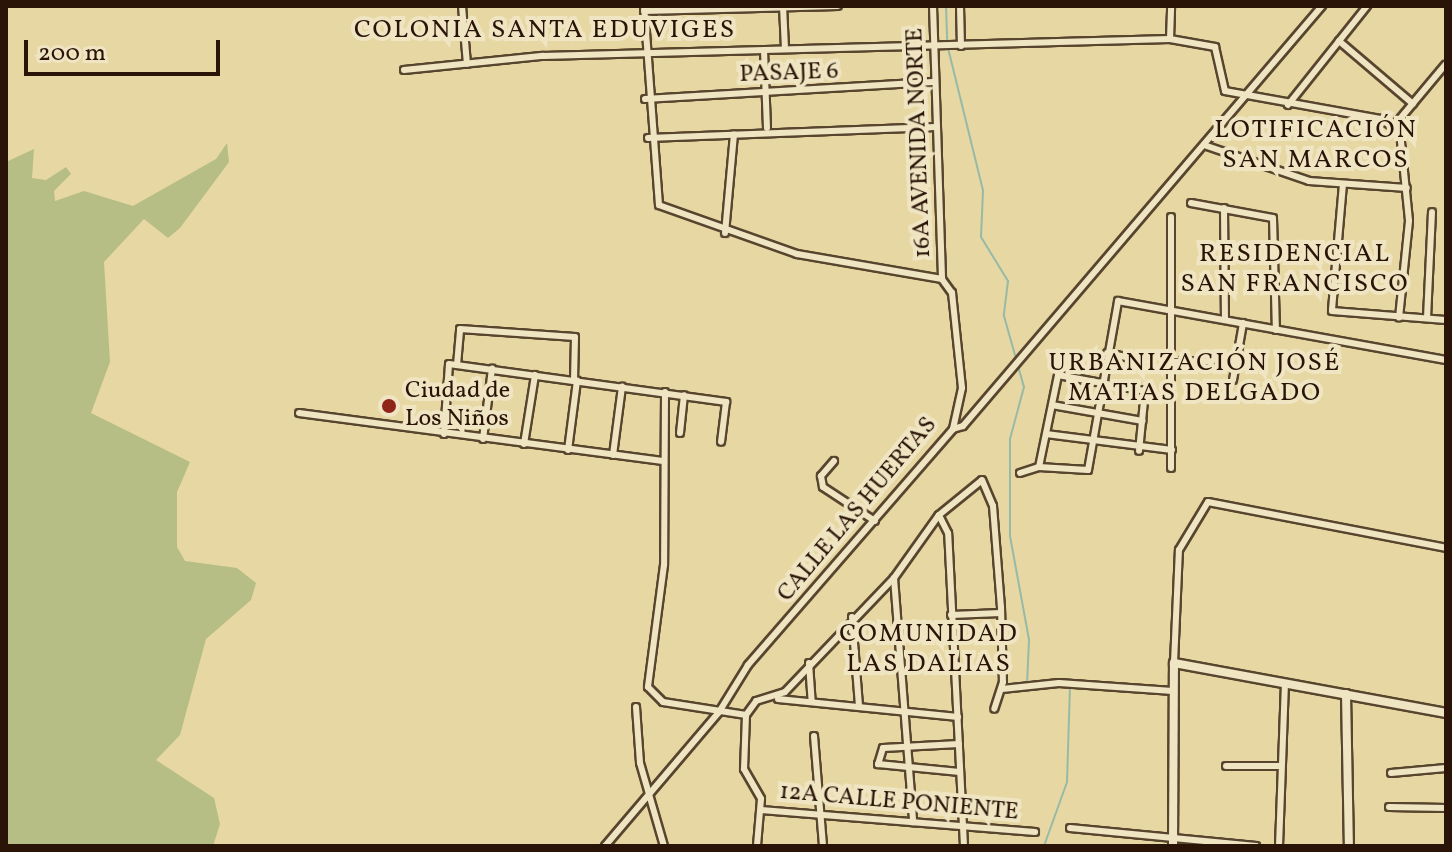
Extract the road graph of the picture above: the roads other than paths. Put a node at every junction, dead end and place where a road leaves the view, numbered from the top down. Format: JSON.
{"nodes":[{"id":1,"x":462,"y":6,"type":"edge"},
{"id":2,"x":783,"y":6,"type":"edge"},
{"id":3,"x":838,"y":6,"type":"edge"},
{"id":4,"x":933,"y":6,"type":"edge"},
{"id":5,"x":960,"y":6,"type":"edge"},
{"id":6,"x":1171,"y":6,"type":"edge"},
{"id":7,"x":1322,"y":6,"type":"edge"},
{"id":8,"x":1367,"y":6,"type":"edge"},
{"id":9,"x":644,"y":9,"type":"edge"},
{"id":10,"x":1170,"y":39,"type":"junction"},
{"id":11,"x":1339,"y":41,"type":"junction"},
{"id":12,"x":961,"y":46,"type":"junction"},
{"id":13,"x":930,"y":47,"type":"junction"},
{"id":14,"x":785,"y":49,"type":"junction"},
{"id":15,"x":764,"y":50,"type":"junction"},
{"id":16,"x":644,"y":54,"type":"junction"},
{"id":17,"x":467,"y":64,"type":"junction"},
{"id":18,"x":1445,"y":65,"type":"edge"},
{"id":19,"x":404,"y":70,"type":"dead end"},
{"id":20,"x":932,"y":82,"type":"junction"},
{"id":21,"x":766,"y":92,"type":"junction"},
{"id":22,"x":645,"y":99,"type":"junction"},
{"id":23,"x":1242,"y":99,"type":"junction"},
{"id":24,"x":1413,"y":104,"type":"junction"},
{"id":25,"x":1288,"y":105,"type":"junction"},
{"id":26,"x":1394,"y":126,"type":"junction"},
{"id":27,"x":936,"y":127,"type":"junction"},
{"id":28,"x":767,"y":128,"type":"junction"},
{"id":29,"x":734,"y":134,"type":"junction"},
{"id":30,"x":648,"y":138,"type":"junction"},
{"id":31,"x":1204,"y":145,"type":"junction"},
{"id":32,"x":1343,"y":184,"type":"junction"},
{"id":33,"x":1407,"y":188,"type":"junction"},
{"id":34,"x":1191,"y":203,"type":"dead end"},
{"id":35,"x":1224,"y":208,"type":"junction"},
{"id":36,"x":1432,"y":212,"type":"dead end"},
{"id":37,"x":1171,"y":217,"type":"dead end"},
{"id":38,"x":725,"y":233,"type":"junction"},
{"id":39,"x":942,"y":279,"type":"junction"},
{"id":40,"x":1172,"y":310,"type":"junction"},
{"id":41,"x":1399,"y":317,"type":"junction"},
{"id":42,"x":1427,"y":318,"type":"junction"},
{"id":43,"x":1225,"y":320,"type":"junction"},
{"id":44,"x":1446,"y":320,"type":"edge"},
{"id":45,"x":1243,"y":323,"type":"junction"},
{"id":46,"x":1276,"y":330,"type":"junction"},
{"id":47,"x":1107,"y":353,"type":"junction"},
{"id":48,"x":1446,"y":360,"type":"edge"},
{"id":49,"x":1145,"y":361,"type":"dead end"},
{"id":50,"x":1212,"y":361,"type":"dead end"},
{"id":51,"x":1171,"y":362,"type":"junction"},
{"id":52,"x":457,"y":365,"type":"junction"},
{"id":53,"x":492,"y":369,"type":"junction"},
{"id":54,"x":535,"y":375,"type":"junction"},
{"id":55,"x":576,"y":380,"type":"junction"},
{"id":56,"x":1233,"y":380,"type":"dead end"},
{"id":57,"x":1101,"y":382,"type":"junction"},
{"id":58,"x":622,"y":387,"type":"junction"},
{"id":59,"x":665,"y":392,"type":"junction"},
{"id":60,"x":684,"y":395,"type":"junction"},
{"id":61,"x":1052,"y":405,"type":"junction"},
{"id":62,"x":1097,"y":412,"type":"junction"},
{"id":63,"x":299,"y":413,"type":"dead end"},
{"id":64,"x":1143,"y":421,"type":"junction"},
{"id":65,"x":953,"y":429,"type":"junction"},
{"id":66,"x":680,"y":433,"type":"dead end"},
{"id":67,"x":444,"y":434,"type":"junction"},
{"id":68,"x":1046,"y":434,"type":"junction"},
{"id":69,"x":483,"y":439,"type":"junction"},
{"id":70,"x":721,"y":442,"type":"dead end"},
{"id":71,"x":1092,"y":442,"type":"junction"},
{"id":72,"x":524,"y":444,"type":"junction"},
{"id":73,"x":568,"y":450,"type":"junction"},
{"id":74,"x":1172,"y":450,"type":"junction"},
{"id":75,"x":1139,"y":451,"type":"junction"},
{"id":76,"x":613,"y":455,"type":"junction"},
{"id":77,"x":663,"y":461,"type":"junction"},
{"id":78,"x":834,"y":461,"type":"dead end"},
{"id":79,"x":1039,"y":467,"type":"junction"},
{"id":80,"x":1171,"y":468,"type":"dead end"},
{"id":81,"x":1020,"y":473,"type":"dead end"},
{"id":82,"x":939,"y":515,"type":"junction"},
{"id":83,"x":875,"y":521,"type":"junction"},
{"id":84,"x":1446,"y":548,"type":"edge"},
{"id":85,"x":894,"y":578,"type":"junction"},
{"id":86,"x":1001,"y":613,"type":"junction"},
{"id":87,"x":951,"y":615,"type":"junction"},
{"id":88,"x":852,"y":617,"type":"junction"},
{"id":89,"x":809,"y":663,"type":"junction"},
{"id":90,"x":1174,"y":663,"type":"junction"},
{"id":91,"x":1285,"y":684,"type":"junction"},
{"id":92,"x":1002,"y":689,"type":"junction"},
{"id":93,"x":1173,"y":691,"type":"junction"},
{"id":94,"x":1346,"y":694,"type":"junction"},
{"id":95,"x":775,"y":698,"type":"junction"},
{"id":96,"x":812,"y":702,"type":"junction"},
{"id":97,"x":859,"y":705,"type":"junction"},
{"id":98,"x":636,"y":707,"type":"dead end"},
{"id":99,"x":994,"y":709,"type":"dead end"},
{"id":100,"x":719,"y":712,"type":"junction"},
{"id":101,"x":907,"y":712,"type":"junction"},
{"id":102,"x":1446,"y":713,"type":"edge"},
{"id":103,"x":746,"y":715,"type":"junction"},
{"id":104,"x":958,"y":717,"type":"junction"},
{"id":105,"x":814,"y":736,"type":"dead end"},
{"id":106,"x":959,"y":744,"type":"junction"},
{"id":107,"x":909,"y":747,"type":"junction"},
{"id":108,"x":1226,"y":766,"type":"dead end"},
{"id":109,"x":1281,"y":766,"type":"junction"},
{"id":110,"x":1446,"y":768,"type":"edge"},
{"id":111,"x":960,"y":772,"type":"junction"},
{"id":112,"x":910,"y":773,"type":"junction"},
{"id":113,"x":1391,"y":773,"type":"dead end"},
{"id":114,"x":649,"y":794,"type":"junction"},
{"id":115,"x":1389,"y":807,"type":"dead end"},
{"id":116,"x":1446,"y":808,"type":"edge"},
{"id":117,"x":761,"y":810,"type":"junction"},
{"id":118,"x":821,"y":815,"type":"junction"},
{"id":119,"x":913,"y":822,"type":"junction"},
{"id":120,"x":963,"y":826,"type":"junction"},
{"id":121,"x":1070,"y":828,"type":"dead end"},
{"id":122,"x":1035,"y":832,"type":"dead end"},
{"id":123,"x":1173,"y":842,"type":"edge"},
{"id":124,"x":1228,"y":844,"type":"edge"},
{"id":125,"x":605,"y":846,"type":"edge"},
{"id":126,"x":664,"y":846,"type":"edge"},
{"id":127,"x":757,"y":846,"type":"edge"},
{"id":128,"x":823,"y":846,"type":"edge"},
{"id":129,"x":964,"y":846,"type":"edge"},
{"id":130,"x":1256,"y":846,"type":"edge"},
{"id":131,"x":1279,"y":846,"type":"edge"},
{"id":132,"x":1349,"y":846,"type":"edge"}],
"edges":[{"from":1,"to":17,"type":"street"},
{"from":2,"to":3,"type":"street"},
{"from":2,"to":9,"type":"street"},
{"from":2,"to":14,"type":"street"},
{"from":4,"to":13,"type":"street","name":"16A AVENIDA NORTE"},
{"from":5,"to":12,"type":"street"},
{"from":6,"to":10,"type":"street"},
{"from":7,"to":23,"type":"street"},
{"from":8,"to":11,"type":"street"},
{"from":9,"to":16,"type":"street"},
{"from":10,"to":12,"type":"street"},
{"from":10,"to":23,"type":"street"},
{"from":11,"to":24,"type":"street"},
{"from":11,"to":25,"type":"street"},
{"from":12,"to":13,"type":"street"},
{"from":13,"to":14,"type":"street"},
{"from":13,"to":20,"type":"street","name":"16A AVENIDA NORTE"},
{"from":14,"to":15,"type":"street"},
{"from":15,"to":16,"type":"street"},
{"from":15,"to":21,"type":"street"},
{"from":16,"to":17,"type":"street"},
{"from":16,"to":22,"type":"street"},
{"from":17,"to":19,"type":"street"},
{"from":18,"to":24,"type":"street"},
{"from":20,"to":21,"type":"street","name":"PASAJE 6"},
{"from":20,"to":27,"type":"street","name":"16A AVENIDA NORTE"},
{"from":21,"to":22,"type":"street","name":"PASAJE 6"},
{"from":21,"to":28,"type":"street"},
{"from":22,"to":30,"type":"street"},
{"from":23,"to":25,"type":"street"},
{"from":23,"to":31,"type":"street"},
{"from":24,"to":26,"type":"street"},
{"from":25,"to":26,"type":"street"},
{"from":26,"to":33,"type":"street"},
{"from":27,"to":28,"type":"street"},
{"from":27,"to":39,"type":"street","name":"16A AVENIDA NORTE"},
{"from":28,"to":29,"type":"street"},
{"from":29,"to":30,"type":"street"},
{"from":29,"to":38,"type":"street"},
{"from":30,"to":38,"type":"street"},
{"from":31,"to":32,"type":"street"},
{"from":31,"to":65,"type":"street"},
{"from":32,"to":33,"type":"street"},
{"from":32,"to":41,"type":"street"},
{"from":33,"to":41,"type":"street"},
{"from":34,"to":35,"type":"street"},
{"from":35,"to":43,"type":"street"},
{"from":35,"to":46,"type":"street"},
{"from":36,"to":42,"type":"street"},
{"from":37,"to":40,"type":"street"},
{"from":38,"to":39,"type":"street"},
{"from":39,"to":65,"type":"street","name":"CALLE LAS HUERTAS"},
{"from":40,"to":43,"type":"street"},
{"from":40,"to":47,"type":"street"},
{"from":40,"to":51,"type":"street"},
{"from":41,"to":42,"type":"street"},
{"from":42,"to":44,"type":"street"},
{"from":43,"to":45,"type":"street"},
{"from":45,"to":46,"type":"street"},
{"from":45,"to":56,"type":"street"},
{"from":46,"to":48,"type":"street"},
{"from":47,"to":49,"type":"street"},
{"from":47,"to":57,"type":"street"},
{"from":50,"to":51,"type":"street"},
{"from":51,"to":74,"type":"street"},
{"from":52,"to":53,"type":"street"},
{"from":52,"to":55,"type":"street"},
{"from":52,"to":67,"type":"street"},
{"from":53,"to":54,"type":"street"},
{"from":53,"to":69,"type":"street"},
{"from":54,"to":55,"type":"street"},
{"from":54,"to":72,"type":"street"},
{"from":55,"to":58,"type":"street"},
{"from":55,"to":73,"type":"street"},
{"from":57,"to":61,"type":"street"},
{"from":57,"to":62,"type":"street"},
{"from":57,"to":64,"type":"street"},
{"from":58,"to":59,"type":"street"},
{"from":58,"to":76,"type":"street"},
{"from":59,"to":60,"type":"street"},
{"from":59,"to":77,"type":"street"},
{"from":60,"to":66,"type":"street"},
{"from":60,"to":70,"type":"street"},
{"from":61,"to":62,"type":"street"},
{"from":61,"to":68,"type":"street"},
{"from":62,"to":64,"type":"street"},
{"from":62,"to":71,"type":"street"},
{"from":63,"to":67,"type":"street"},
{"from":64,"to":75,"type":"street"},
{"from":65,"to":83,"type":"street","name":"CALLE LAS HUERTAS"},
{"from":67,"to":69,"type":"street"},
{"from":68,"to":71,"type":"street"},
{"from":68,"to":79,"type":"street"},
{"from":69,"to":72,"type":"street"},
{"from":71,"to":75,"type":"street"},
{"from":71,"to":79,"type":"street"},
{"from":72,"to":73,"type":"street"},
{"from":73,"to":76,"type":"street"},
{"from":74,"to":75,"type":"street"},
{"from":74,"to":80,"type":"street"},
{"from":76,"to":77,"type":"street"},
{"from":77,"to":100,"type":"street"},
{"from":78,"to":83,"type":"street"},
{"from":79,"to":81,"type":"street"},
{"from":82,"to":85,"type":"street"},
{"from":82,"to":86,"type":"street"},
{"from":82,"to":87,"type":"street"},
{"from":83,"to":100,"type":"street","name":"CALLE LAS HUERTAS"},
{"from":84,"to":90,"type":"street"},
{"from":85,"to":88,"type":"street"},
{"from":85,"to":101,"type":"street"},
{"from":86,"to":87,"type":"street"},
{"from":86,"to":92,"type":"street"},
{"from":87,"to":104,"type":"street"},
{"from":88,"to":89,"type":"street"},
{"from":88,"to":97,"type":"street"},
{"from":89,"to":95,"type":"street"},
{"from":89,"to":96,"type":"street"},
{"from":90,"to":91,"type":"street"},
{"from":90,"to":93,"type":"street"},
{"from":91,"to":94,"type":"street"},
{"from":91,"to":109,"type":"street"},
{"from":92,"to":93,"type":"street"},
{"from":92,"to":99,"type":"street"},
{"from":93,"to":123,"type":"street"},
{"from":94,"to":102,"type":"street"},
{"from":94,"to":132,"type":"street"},
{"from":95,"to":96,"type":"street"},
{"from":95,"to":103,"type":"street"},
{"from":96,"to":97,"type":"street"},
{"from":97,"to":101,"type":"street"},
{"from":98,"to":114,"type":"street"},
{"from":100,"to":103,"type":"street"},
{"from":100,"to":114,"type":"street","name":"CALLE LAS HUERTAS"},
{"from":101,"to":104,"type":"street"},
{"from":101,"to":107,"type":"street"},
{"from":103,"to":117,"type":"street"},
{"from":104,"to":106,"type":"street"},
{"from":105,"to":118,"type":"street"},
{"from":106,"to":107,"type":"street"},
{"from":106,"to":111,"type":"street"},
{"from":107,"to":112,"type":"street"},
{"from":107,"to":112,"type":"street"},
{"from":108,"to":109,"type":"street"},
{"from":109,"to":131,"type":"street"},
{"from":110,"to":113,"type":"street"},
{"from":111,"to":112,"type":"street"},
{"from":111,"to":120,"type":"street"},
{"from":112,"to":119,"type":"street"},
{"from":114,"to":125,"type":"street","name":"CALLE LAS HUERTAS"},
{"from":114,"to":126,"type":"street"},
{"from":115,"to":116,"type":"street"},
{"from":117,"to":118,"type":"street","name":"12A CALLE PONIENTE"},
{"from":117,"to":127,"type":"street"},
{"from":118,"to":119,"type":"street","name":"12A CALLE PONIENTE"},
{"from":118,"to":128,"type":"street"},
{"from":119,"to":120,"type":"street","name":"12A CALLE PONIENTE"},
{"from":120,"to":122,"type":"street","name":"12A CALLE PONIENTE"},
{"from":120,"to":129,"type":"street"},
{"from":121,"to":123,"type":"street"},
{"from":123,"to":124,"type":"street"},
{"from":124,"to":130,"type":"street"}]}
